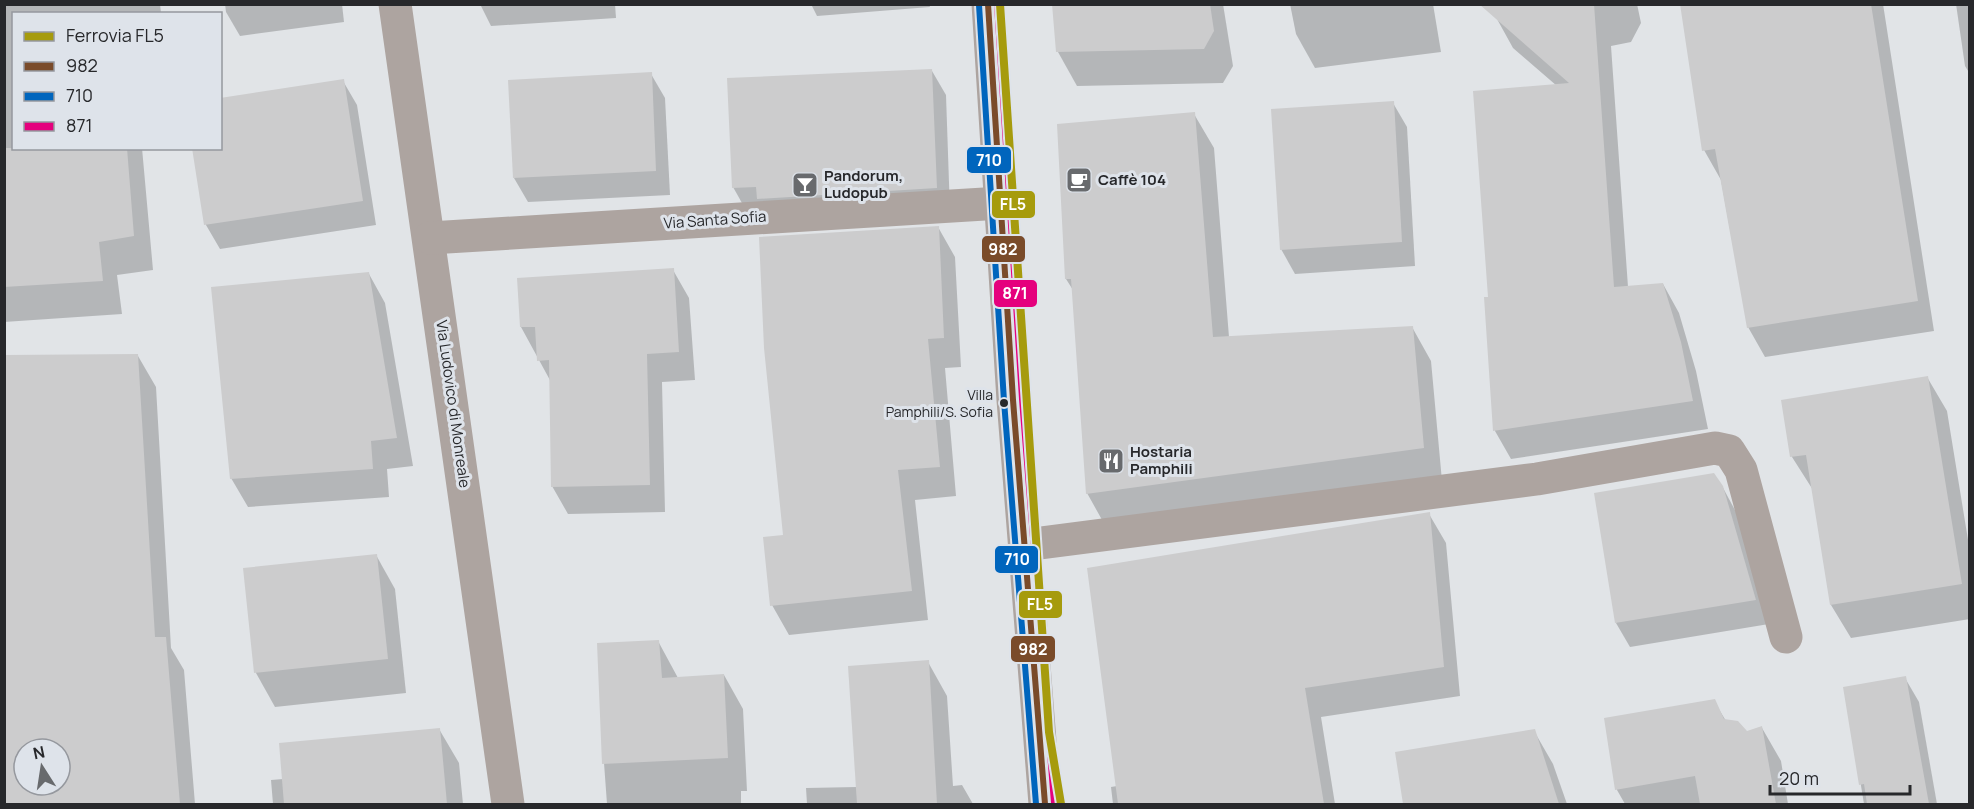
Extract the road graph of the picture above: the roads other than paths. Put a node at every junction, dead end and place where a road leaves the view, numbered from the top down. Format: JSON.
{"nodes":[{"id":1,"x":395,"y":4,"type":"edge"},
{"id":2,"x":988,"y":4,"type":"edge"},
{"id":3,"x":1001,"y":203,"type":"junction"},
{"id":4,"x":430,"y":238,"type":"junction"},
{"id":5,"x":1025,"y":545,"type":"junction"},
{"id":6,"x":1786,"y":638,"type":"dead end"},
{"id":7,"x":508,"y":804,"type":"edge"},
{"id":8,"x":1046,"y":804,"type":"edge"}],
"edges":[{"from":1,"to":4,"type":"street","name":"Via Ludovico di Monreale"},
{"from":2,"to":3,"type":"street"},
{"from":3,"to":4,"type":"street","name":"Via Santa Sofia"},
{"from":3,"to":5,"type":"street"},
{"from":4,"to":7,"type":"street","name":"Via Ludovico di Monreale"},
{"from":5,"to":6,"type":"street"},
{"from":5,"to":8,"type":"street"}]}
